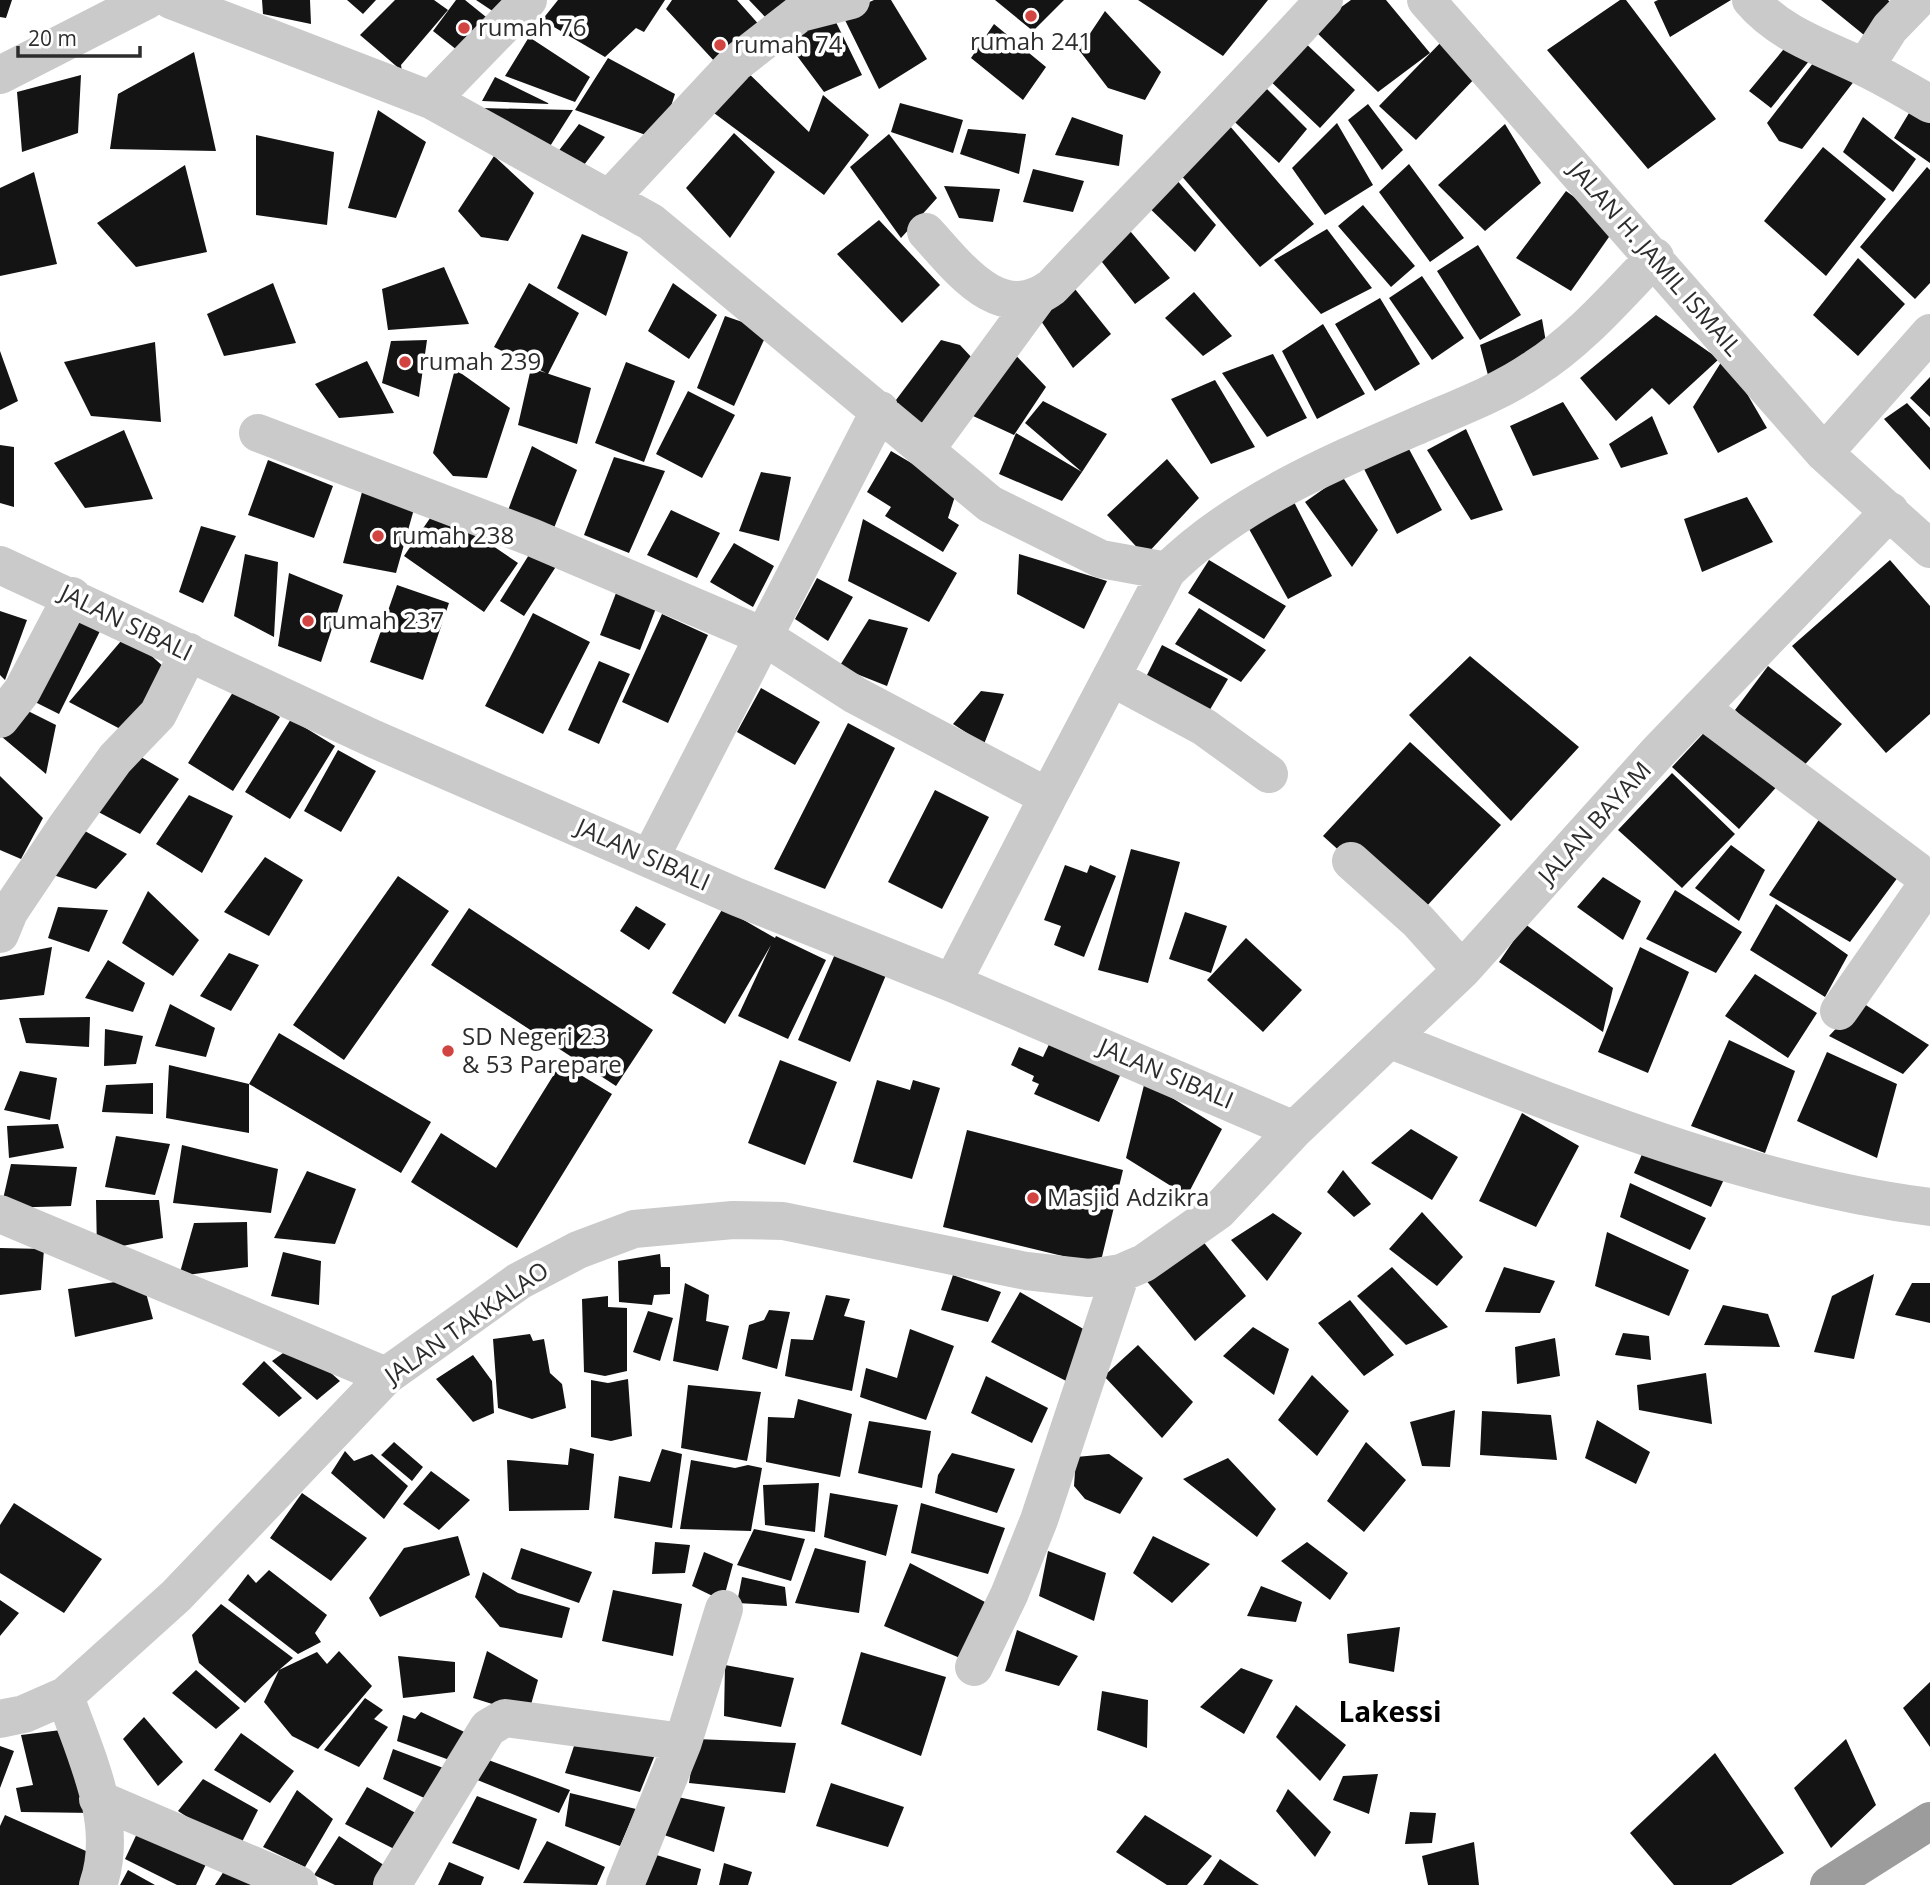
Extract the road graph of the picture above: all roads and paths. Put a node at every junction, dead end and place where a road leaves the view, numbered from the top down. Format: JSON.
{"nodes":[{"id":1,"x":147,"y":0,"type":"edge"},
{"id":2,"x":172,"y":0,"type":"edge"},
{"id":3,"x":528,"y":0,"type":"edge"},
{"id":4,"x":851,"y":0,"type":"edge"},
{"id":5,"x":1324,"y":0,"type":"edge"},
{"id":6,"x":1426,"y":0,"type":"edge"},
{"id":7,"x":1751,"y":0,"type":"edge"},
{"id":8,"x":1917,"y":0,"type":"edge"},
{"id":9,"x":1865,"y":67,"type":"junction"},
{"id":10,"x":0,"y":75,"type":"edge"},
{"id":11,"x":430,"y":100,"type":"junction"},
{"id":12,"x":1930,"y":104,"type":"edge"},
{"id":13,"x":609,"y":199,"type":"junction"},
{"id":14,"x":926,"y":232,"type":"dead end"},
{"id":15,"x":1655,"y":257,"type":"junction"},
{"id":16,"x":1036,"y":299,"type":"junction"},
{"id":17,"x":1930,"y":332,"type":"edge"},
{"id":18,"x":880,"y":410,"type":"junction"},
{"id":19,"x":258,"y":433,"type":"dead end"},
{"id":20,"x":926,"y":449,"type":"junction"},
{"id":21,"x":1824,"y":453,"type":"junction"},
{"id":22,"x":1890,"y":511,"type":"junction"},
{"id":23,"x":1930,"y":549,"type":"edge"},
{"id":24,"x":0,"y":565,"type":"edge"},
{"id":25,"x":1167,"y":571,"type":"junction"},
{"id":26,"x":72,"y":596,"type":"junction"},
{"id":27,"x":763,"y":636,"type":"junction"},
{"id":28,"x":189,"y":652,"type":"junction"},
{"id":29,"x":1111,"y":677,"type":"junction"},
{"id":30,"x":1700,"y":708,"type":"junction"},
{"id":31,"x":0,"y":719,"type":"edge"},
{"id":32,"x":1269,"y":774,"type":"dead end"},
{"id":33,"x":1048,"y":797,"type":"junction"},
{"id":34,"x":650,"y":858,"type":"junction"},
{"id":35,"x":1351,"y":862,"type":"dead end"},
{"id":36,"x":0,"y":934,"type":"edge"},
{"id":37,"x":1462,"y":970,"type":"junction"},
{"id":38,"x":951,"y":983,"type":"junction"},
{"id":39,"x":1839,"y":1011,"type":"dead end"},
{"id":40,"x":1391,"y":1040,"type":"junction"},
{"id":41,"x":1294,"y":1130,"type":"junction"},
{"id":42,"x":1930,"y":1207,"type":"edge"},
{"id":43,"x":0,"y":1214,"type":"edge"},
{"id":44,"x":1121,"y":1273,"type":"junction"},
{"id":45,"x":386,"y":1376,"type":"junction"},
{"id":46,"x":724,"y":1609,"type":"dead end"},
{"id":47,"x":974,"y":1667,"type":"dead end"},
{"id":48,"x":65,"y":1696,"type":"junction"},
{"id":49,"x":0,"y":1719,"type":"edge"},
{"id":50,"x":683,"y":1742,"type":"junction"},
{"id":51,"x":99,"y":1799,"type":"junction"},
{"id":52,"x":1930,"y":1821,"type":"edge"},
{"id":53,"x":98,"y":1885,"type":"edge"},
{"id":54,"x":299,"y":1885,"type":"edge"},
{"id":55,"x":392,"y":1885,"type":"edge"},
{"id":56,"x":625,"y":1885,"type":"edge"},
{"id":57,"x":1829,"y":1885,"type":"edge"}],
"edges":[{"from":1,"to":10,"type":"street"},
{"from":2,"to":11,"type":"street"},
{"from":3,"to":11,"type":"street"},
{"from":4,"to":13,"type":"street"},
{"from":5,"to":16,"type":"street"},
{"from":6,"to":15,"type":"street","name":"JALAN H. JAMIL ISMAIL"},
{"from":7,"to":9,"type":"street"},
{"from":8,"to":9,"type":"street"},
{"from":9,"to":12,"type":"street"},
{"from":11,"to":13,"type":"street"},
{"from":13,"to":18,"type":"street"},
{"from":14,"to":16,"type":"street"},
{"from":15,"to":21,"type":"street","name":"JALAN H. JAMIL ISMAIL"},
{"from":15,"to":25,"type":"street"},
{"from":16,"to":20,"type":"street"},
{"from":17,"to":21,"type":"street"},
{"from":18,"to":20,"type":"street"},
{"from":18,"to":27,"type":"street"},
{"from":19,"to":27,"type":"street"},
{"from":20,"to":25,"type":"street"},
{"from":21,"to":22,"type":"street","name":"JALAN H. JAMIL ISMAIL"},
{"from":22,"to":23,"type":"street","name":"JALAN H. JAMIL ISMAIL"},
{"from":22,"to":30,"type":"street","name":"JALAN BAYAM"},
{"from":24,"to":26,"type":"street","name":"JALAN SIBALI"},
{"from":25,"to":29,"type":"street"},
{"from":26,"to":28,"type":"street","name":"JALAN SIBALI"},
{"from":26,"to":31,"type":"street"},
{"from":27,"to":33,"type":"street"},
{"from":27,"to":34,"type":"street"},
{"from":28,"to":34,"type":"street","name":"JALAN SIBALI"},
{"from":28,"to":36,"type":"street"},
{"from":29,"to":32,"type":"street"},
{"from":29,"to":33,"type":"street"},
{"from":30,"to":37,"type":"street","name":"JALAN BAYAM"},
{"from":30,"to":39,"type":"street"},
{"from":33,"to":38,"type":"street"},
{"from":34,"to":38,"type":"street","name":"JALAN SIBALI"},
{"from":35,"to":37,"type":"street"},
{"from":37,"to":40,"type":"street","name":"JALAN BAYAM"},
{"from":38,"to":41,"type":"street","name":"JALAN SIBALI"},
{"from":40,"to":41,"type":"street","name":"JALAN BAYAM"},
{"from":40,"to":42,"type":"street"},
{"from":41,"to":44,"type":"street","name":"JALAN TAKKALAO"},
{"from":43,"to":45,"type":"street"},
{"from":44,"to":45,"type":"street","name":"JALAN TAKKALAO"},
{"from":44,"to":47,"type":"street"},
{"from":45,"to":48,"type":"street","name":"JALAN TAKKALAO"},
{"from":46,"to":50,"type":"street"},
{"from":48,"to":49,"type":"street","name":"JALAN TAKKALAO"},
{"from":48,"to":51,"type":"street"},
{"from":50,"to":55,"type":"street"},
{"from":50,"to":56,"type":"street"},
{"from":51,"to":53,"type":"street"},
{"from":51,"to":54,"type":"street"},
{"from":52,"to":57,"type":"highway"}]}
